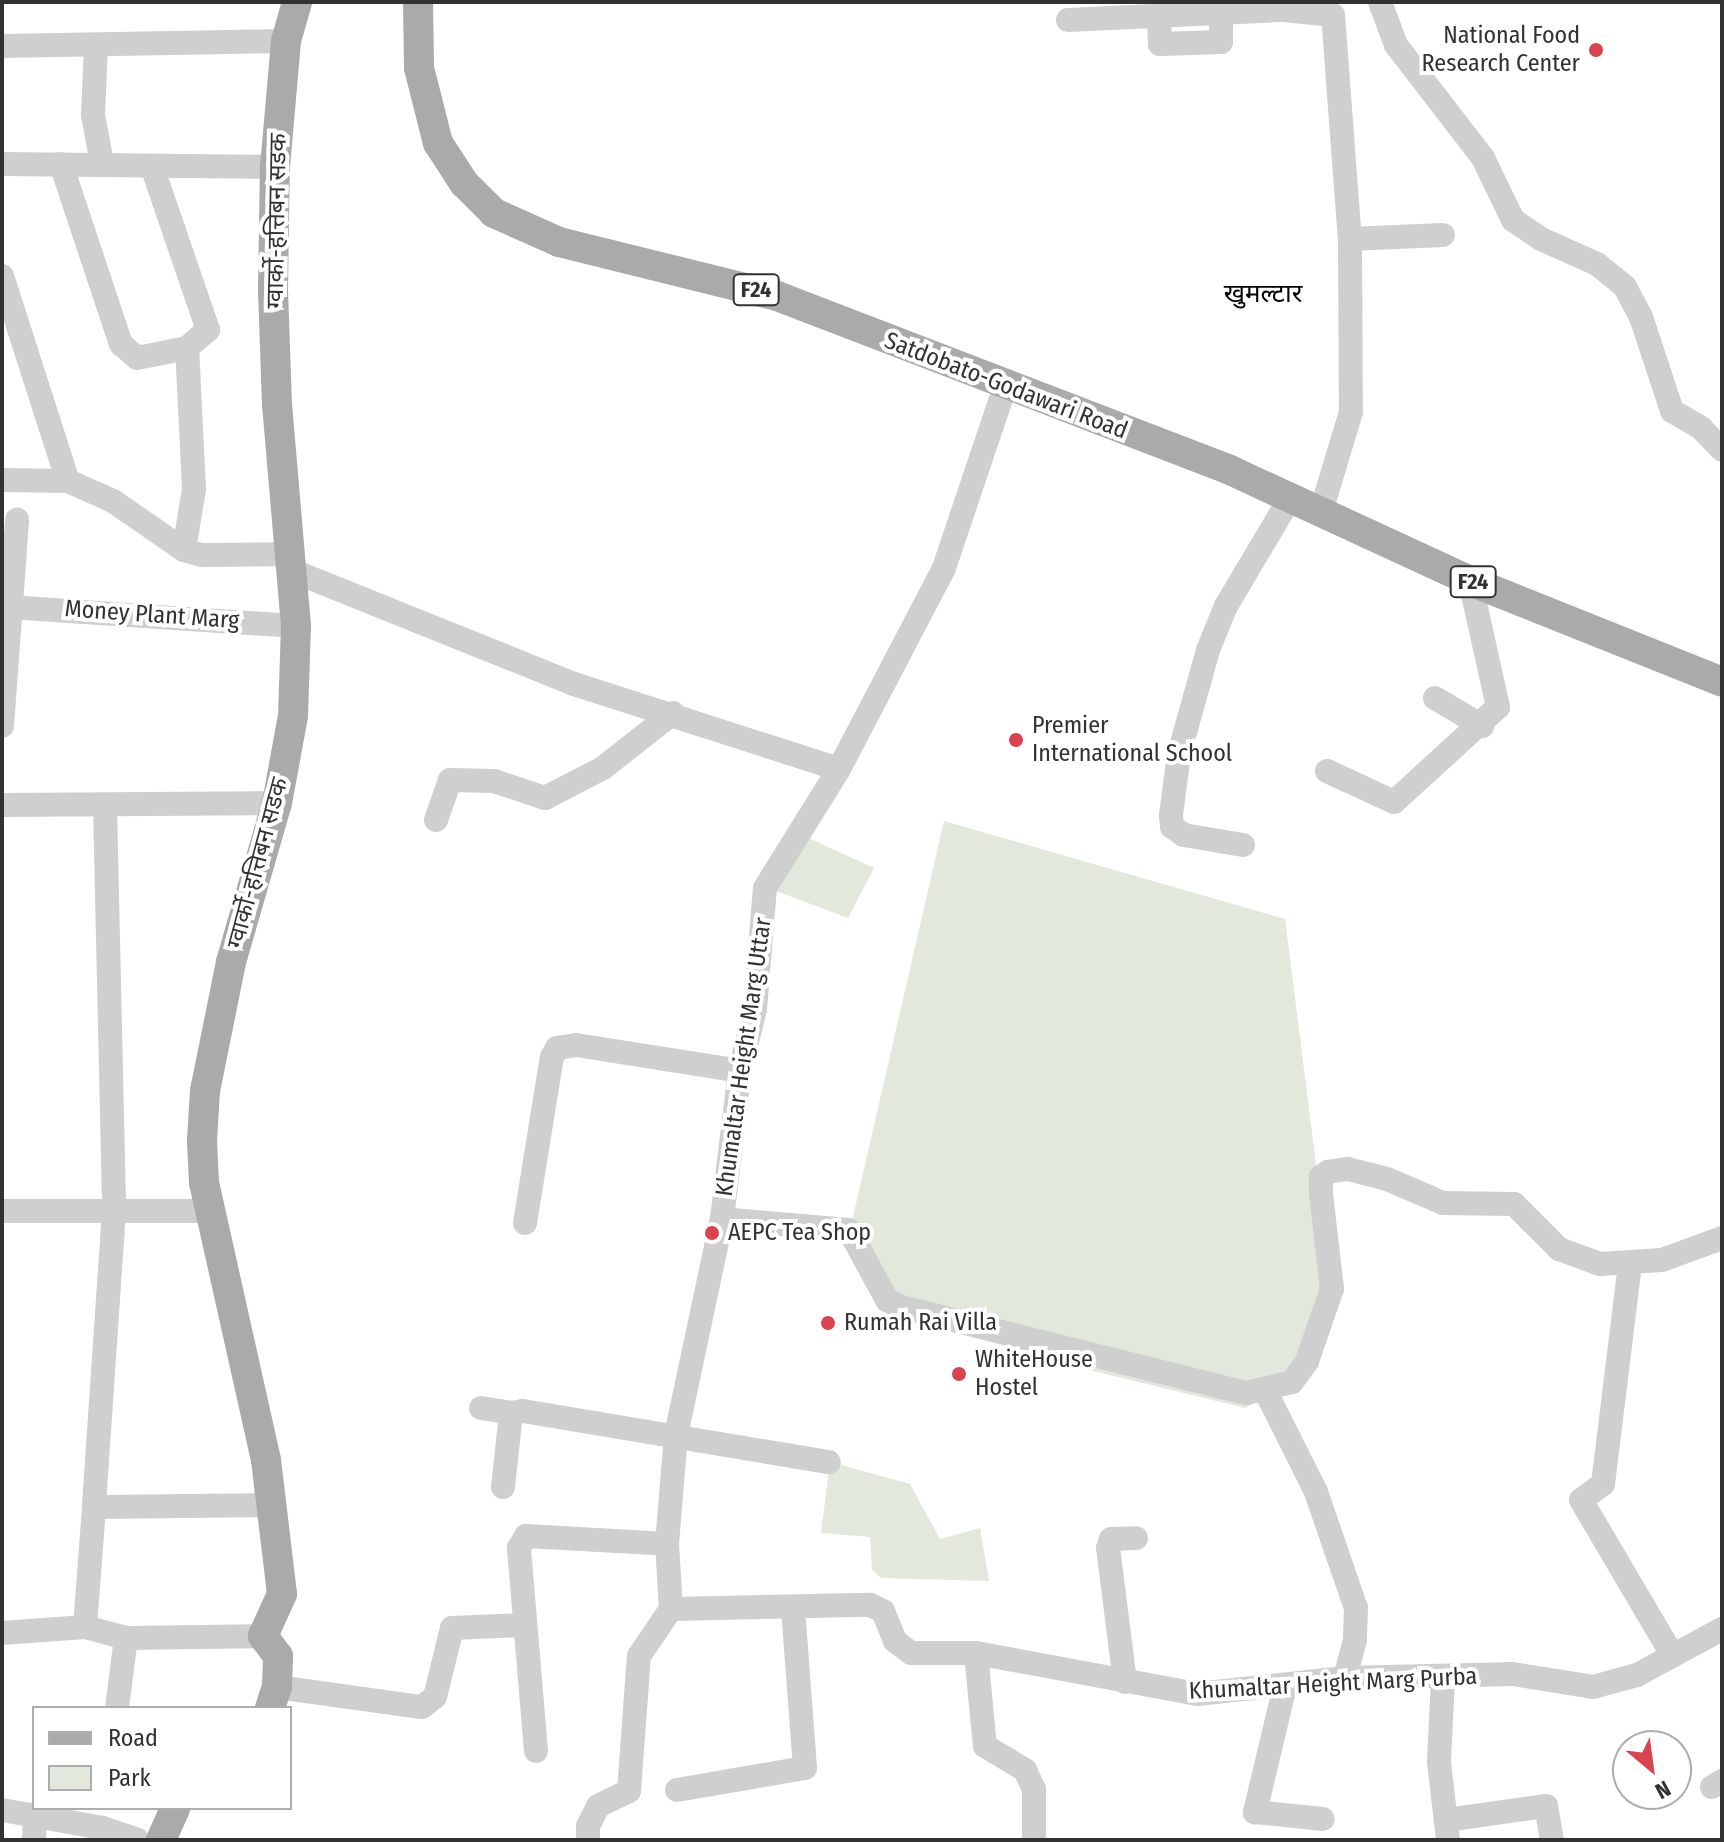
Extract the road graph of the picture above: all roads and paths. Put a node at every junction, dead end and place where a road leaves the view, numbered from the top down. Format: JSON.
{"nodes":[{"id":1,"x":297,"y":2,"type":"edge"},
{"id":2,"x":418,"y":2,"type":"edge"},
{"id":3,"x":1380,"y":2,"type":"edge"},
{"id":4,"x":1068,"y":20,"type":"dead end"},
{"id":5,"x":286,"y":41,"type":"junction"},
{"id":6,"x":2,"y":46,"type":"edge"},
{"id":7,"x":96,"y":46,"type":"junction"},
{"id":8,"x":102,"y":163,"type":"junction"},
{"id":9,"x":2,"y":164,"type":"edge"},
{"id":10,"x":61,"y":164,"type":"junction"},
{"id":11,"x":152,"y":166,"type":"junction"},
{"id":12,"x":275,"y":167,"type":"junction"},
{"id":13,"x":1443,"y":235,"type":"dead end"},
{"id":14,"x":1350,"y":239,"type":"junction"},
{"id":15,"x":2,"y":276,"type":"edge"},
{"id":16,"x":187,"y":348,"type":"junction"},
{"id":17,"x":1005,"y":387,"type":"junction"},
{"id":18,"x":1722,"y":450,"type":"edge"},
{"id":19,"x":2,"y":480,"type":"edge"},
{"id":20,"x":68,"y":481,"type":"junction"},
{"id":21,"x":1290,"y":498,"type":"junction"},
{"id":22,"x":1322,"y":508,"type":"junction"},
{"id":23,"x":17,"y":520,"type":"dead end"},
{"id":24,"x":184,"y":550,"type":"junction"},
{"id":25,"x":292,"y":562,"type":"junction"},
{"id":26,"x":1470,"y":581,"type":"junction"},
{"id":27,"x":7,"y":595,"type":"edge"},
{"id":28,"x":296,"y":626,"type":"junction"},
{"id":29,"x":1722,"y":682,"type":"edge"},
{"id":30,"x":3,"y":685,"type":"edge"},
{"id":31,"x":1435,"y":698,"type":"dead end"},
{"id":32,"x":673,"y":713,"type":"junction"},
{"id":33,"x":2,"y":726,"type":"edge"},
{"id":34,"x":1482,"y":726,"type":"junction"},
{"id":35,"x":839,"y":769,"type":"junction"},
{"id":36,"x":1327,"y":771,"type":"dead end"},
{"id":37,"x":277,"y":803,"type":"junction"},
{"id":38,"x":2,"y":805,"type":"edge"},
{"id":39,"x":105,"y":806,"type":"junction"},
{"id":40,"x":436,"y":820,"type":"dead end"},
{"id":41,"x":1243,"y":845,"type":"dead end"},
{"id":42,"x":740,"y":1071,"type":"junction"},
{"id":43,"x":2,"y":1211,"type":"edge"},
{"id":44,"x":114,"y":1211,"type":"junction"},
{"id":45,"x":210,"y":1211,"type":"junction"},
{"id":46,"x":722,"y":1219,"type":"junction"},
{"id":47,"x":525,"y":1223,"type":"dead end"},
{"id":48,"x":1722,"y":1238,"type":"edge"},
{"id":49,"x":1630,"y":1264,"type":"junction"},
{"id":50,"x":1265,"y":1390,"type":"junction"},
{"id":51,"x":481,"y":1408,"type":"dead end"},
{"id":52,"x":511,"y":1413,"type":"junction"},
{"id":53,"x":676,"y":1435,"type":"junction"},
{"id":54,"x":829,"y":1462,"type":"dead end"},
{"id":55,"x":503,"y":1487,"type":"dead end"},
{"id":56,"x":272,"y":1505,"type":"junction"},
{"id":57,"x":94,"y":1507,"type":"junction"},
{"id":58,"x":1136,"y":1538,"type":"dead end"},
{"id":59,"x":667,"y":1544,"type":"junction"},
{"id":60,"x":793,"y":1608,"type":"junction"},
{"id":61,"x":671,"y":1609,"type":"junction"},
{"id":62,"x":523,"y":1625,"type":"junction"},
{"id":63,"x":85,"y":1627,"type":"junction"},
{"id":64,"x":1722,"y":1629,"type":"edge"},
{"id":65,"x":2,"y":1633,"type":"edge"},
{"id":66,"x":263,"y":1636,"type":"junction"},
{"id":67,"x":126,"y":1638,"type":"junction"},
{"id":68,"x":976,"y":1653,"type":"junction"},
{"id":69,"x":1671,"y":1653,"type":"junction"},
{"id":70,"x":1345,"y":1678,"type":"junction"},
{"id":71,"x":1443,"y":1679,"type":"junction"},
{"id":72,"x":1125,"y":1682,"type":"junction"},
{"id":73,"x":1285,"y":1686,"type":"junction"},
{"id":74,"x":274,"y":1698,"type":"edge"},
{"id":75,"x":117,"y":1706,"type":"edge"},
{"id":76,"x":536,"y":1751,"type":"dead end"},
{"id":77,"x":677,"y":1790,"type":"dead end"},
{"id":78,"x":2,"y":1810,"type":"edge"},
{"id":79,"x":174,"y":1810,"type":"edge"},
{"id":80,"x":35,"y":1814,"type":"junction"},
{"id":81,"x":104,"y":1818,"type":"edge"},
{"id":82,"x":1323,"y":1819,"type":"dead end"},
{"id":83,"x":1447,"y":1830,"type":"edge"},
{"id":84,"x":34,"y":1840,"type":"edge"},
{"id":85,"x":137,"y":1840,"type":"edge"},
{"id":86,"x":161,"y":1840,"type":"edge"},
{"id":87,"x":588,"y":1840,"type":"edge"},
{"id":88,"x":1034,"y":1840,"type":"edge"},
{"id":89,"x":1552,"y":1840,"type":"edge"}],
"edges":[{"from":1,"to":5,"type":"main road","name":"ग्वार्को-हत्तिबन सडक"},
{"from":2,"to":17,"type":"main road","name":"Satdobato-Godawari Road","number":"F24"},
{"from":3,"to":18,"type":"street"},
{"from":4,"to":14,"type":"street"},
{"from":5,"to":7,"type":"street"},
{"from":5,"to":12,"type":"main road","name":"ग्वार्को-हत्तिबन सडक"},
{"from":6,"to":7,"type":"street"},
{"from":7,"to":8,"type":"street"},
{"from":8,"to":10,"type":"street"},
{"from":8,"to":11,"type":"street"},
{"from":9,"to":10,"type":"street"},
{"from":10,"to":16,"type":"street"},
{"from":11,"to":12,"type":"street"},
{"from":11,"to":16,"type":"street"},
{"from":12,"to":25,"type":"main road","name":"ग्वार्को-हत्तिबन सडक"},
{"from":13,"to":14,"type":"street"},
{"from":14,"to":22,"type":"street"},
{"from":15,"to":20,"type":"street"},
{"from":16,"to":24,"type":"street"},
{"from":17,"to":21,"type":"main road","name":"Satdobato-Godawari Road","number":"F24"},
{"from":17,"to":35,"type":"street","name":"Khumaltar Height Marg Uttar"},
{"from":19,"to":20,"type":"street"},
{"from":20,"to":24,"type":"street"},
{"from":21,"to":22,"type":"main road","name":"Satdobato-Godawari Road","number":"F24"},
{"from":21,"to":41,"type":"street"},
{"from":22,"to":26,"type":"main road","name":"Satdobato-Godawari Road","number":"F24"},
{"from":23,"to":27,"type":"street"},
{"from":24,"to":25,"type":"street"},
{"from":25,"to":28,"type":"main road","name":"ग्वार्को-हत्तिबन सडक"},
{"from":25,"to":32,"type":"street"},
{"from":26,"to":29,"type":"main road","name":"Satdobato-Godawari Road","number":"F24"},
{"from":26,"to":34,"type":"street"},
{"from":27,"to":28,"type":"street","name":"Money Plant Marg"},
{"from":27,"to":30,"type":"street"},
{"from":28,"to":37,"type":"main road","name":"ग्वार्को-हत्तिबन सडक"},
{"from":30,"to":33,"type":"street"},
{"from":31,"to":34,"type":"street"},
{"from":32,"to":35,"type":"street"},
{"from":32,"to":40,"type":"street"},
{"from":34,"to":36,"type":"street"},
{"from":35,"to":42,"type":"street","name":"Khumaltar Height Marg Uttar"},
{"from":37,"to":39,"type":"street"},
{"from":37,"to":45,"type":"main road","name":"ग्वार्को-हत्तिबन सडक"},
{"from":38,"to":39,"type":"street"},
{"from":39,"to":44,"type":"street"},
{"from":42,"to":46,"type":"street","name":"Khumaltar Height Marg Uttar"},
{"from":42,"to":47,"type":"street"},
{"from":43,"to":44,"type":"street"},
{"from":44,"to":45,"type":"street"},
{"from":44,"to":57,"type":"street"},
{"from":45,"to":56,"type":"main road","name":"ग्वार्को-हत्तिबन सडक"},
{"from":46,"to":50,"type":"street"},
{"from":46,"to":53,"type":"street","name":"Khumaltar Height Marg Uttar"},
{"from":48,"to":49,"type":"street"},
{"from":49,"to":50,"type":"street"},
{"from":49,"to":69,"type":"street"},
{"from":50,"to":70,"type":"street"},
{"from":51,"to":52,"type":"street"},
{"from":52,"to":53,"type":"street"},
{"from":52,"to":55,"type":"street"},
{"from":53,"to":54,"type":"street"},
{"from":53,"to":59,"type":"street","name":"Khumaltar Height Marg Uttar"},
{"from":56,"to":57,"type":"street"},
{"from":56,"to":66,"type":"main road","name":"ग्वार्को-हत्तिबन सडक"},
{"from":57,"to":63,"type":"street"},
{"from":58,"to":72,"type":"street"},
{"from":59,"to":61,"type":"street","name":"Khumaltar Height Marg Uttar"},
{"from":59,"to":62,"type":"street"},
{"from":60,"to":61,"type":"street","name":"Khumaltar Height Marg Purba"},
{"from":60,"to":68,"type":"street","name":"Khumaltar Height Marg Purba"},
{"from":60,"to":77,"type":"street"},
{"from":61,"to":87,"type":"street"},
{"from":62,"to":74,"type":"street"},
{"from":62,"to":76,"type":"street"},
{"from":63,"to":65,"type":"street"},
{"from":63,"to":67,"type":"street"},
{"from":64,"to":69,"type":"street","name":"Khumaltar Height Marg Purba"},
{"from":66,"to":67,"type":"street"},
{"from":66,"to":74,"type":"main road"},
{"from":67,"to":75,"type":"street"},
{"from":68,"to":72,"type":"street","name":"Khumaltar Height Marg Purba"},
{"from":68,"to":88,"type":"street"},
{"from":69,"to":71,"type":"street","name":"Khumaltar Height Marg Purba"},
{"from":70,"to":71,"type":"street","name":"Khumaltar Height Marg Purba"},
{"from":70,"to":73,"type":"street","name":"Khumaltar Height Marg Purba"},
{"from":71,"to":83,"type":"street"},
{"from":72,"to":73,"type":"street","name":"Khumaltar Height Marg Purba"},
{"from":73,"to":82,"type":"street"},
{"from":78,"to":80,"type":"street"},
{"from":79,"to":86,"type":"main road"},
{"from":80,"to":81,"type":"street"},
{"from":80,"to":84,"type":"street"},
{"from":81,"to":85,"type":"street"},
{"from":83,"to":89,"type":"street"}]}
